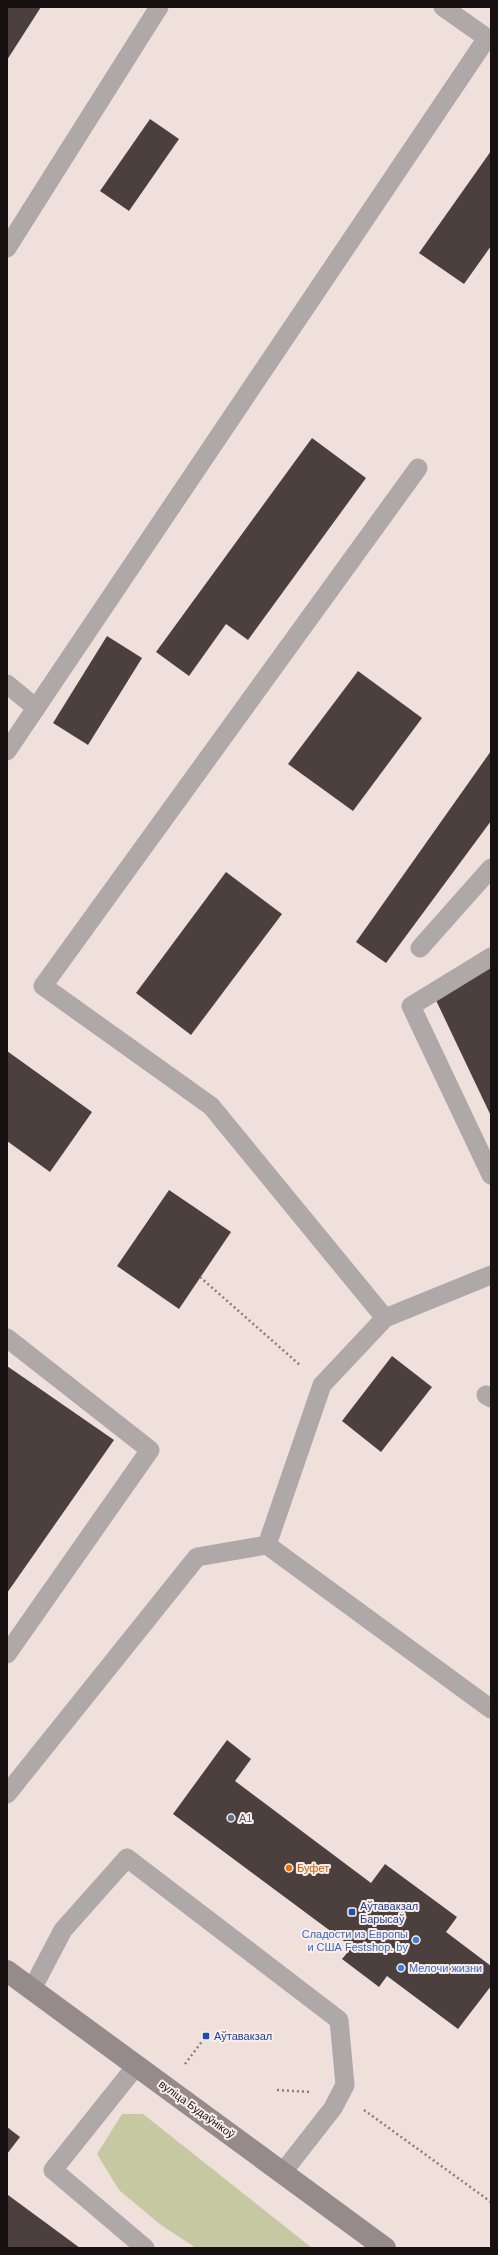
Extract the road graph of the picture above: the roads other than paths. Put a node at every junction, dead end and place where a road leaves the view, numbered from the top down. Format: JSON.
{"nodes":[{"id":1,"x":159,"y":7,"type":"edge"},
{"id":2,"x":443,"y":7,"type":"edge"},
{"id":3,"x":7,"y":248,"type":"edge"},
{"id":4,"x":418,"y":468,"type":"dead end"},
{"id":5,"x":7,"y":684,"type":"edge"},
{"id":6,"x":36,"y":708,"type":"junction"},
{"id":7,"x":7,"y":751,"type":"edge"},
{"id":8,"x":491,"y":868,"type":"edge"},
{"id":9,"x":420,"y":948,"type":"dead end"},
{"id":10,"x":491,"y":957,"type":"edge"},
{"id":11,"x":491,"y":1175,"type":"edge"},
{"id":12,"x":491,"y":1275,"type":"edge"},
{"id":13,"x":385,"y":1318,"type":"junction"},
{"id":14,"x":7,"y":1338,"type":"edge"},
{"id":15,"x":267,"y":1545,"type":"junction"},
{"id":16,"x":7,"y":1654,"type":"edge"},
{"id":17,"x":491,"y":1710,"type":"edge"},
{"id":18,"x":7,"y":1794,"type":"edge"},
{"id":19,"x":7,"y":1971,"type":"edge"},
{"id":20,"x":32,"y":1989,"type":"junction"},
{"id":21,"x":136,"y":2066,"type":"junction"},
{"id":22,"x":283,"y":2172,"type":"junction"},
{"id":23,"x":144,"y":2248,"type":"edge"},
{"id":24,"x":386,"y":2248,"type":"edge"}],
"edges":[{"from":1,"to":3,"type":"lane"},
{"from":2,"to":6,"type":"lane"},
{"from":4,"to":13,"type":"lane"},
{"from":5,"to":6,"type":"lane"},
{"from":6,"to":7,"type":"lane"},
{"from":8,"to":9,"type":"lane"},
{"from":10,"to":11,"type":"lane"},
{"from":12,"to":13,"type":"lane"},
{"from":13,"to":15,"type":"lane"},
{"from":14,"to":16,"type":"lane"},
{"from":15,"to":17,"type":"lane"},
{"from":15,"to":18,"type":"lane"},
{"from":19,"to":20,"type":"main road","name":"вуліца Будаўнікоў"},
{"from":20,"to":21,"type":"main road","name":"вуліца Будаўнікоў"},
{"from":20,"to":22,"type":"lane"},
{"from":21,"to":22,"type":"main road","name":"вуліца Будаўнікоў"},
{"from":21,"to":23,"type":"lane"},
{"from":22,"to":24,"type":"main road","name":"вуліца Будаўнікоў"}]}
